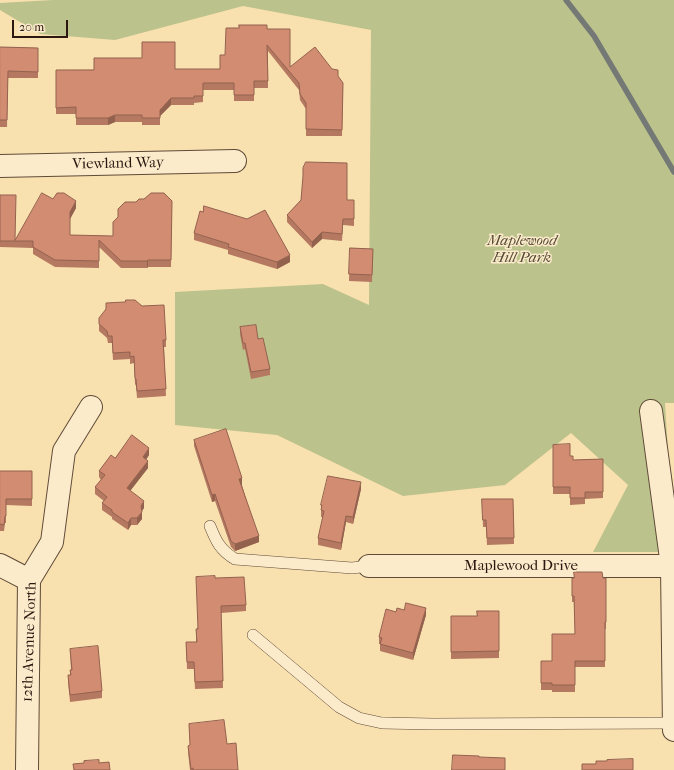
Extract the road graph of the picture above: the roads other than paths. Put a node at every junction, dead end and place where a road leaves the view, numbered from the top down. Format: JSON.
{"nodes":[{"id":1,"x":235,"y":161,"type":"dead end"},
{"id":2,"x":0,"y":166,"type":"edge"},
{"id":3,"x":92,"y":407,"type":"dead end"},
{"id":4,"x":651,"y":411,"type":"dead end"},
{"id":5,"x":210,"y":526,"type":"dead end"},
{"id":6,"x":0,"y":565,"type":"edge"},
{"id":7,"x":369,"y":566,"type":"joint"},
{"id":8,"x":672,"y":566,"type":"junction"},
{"id":9,"x":29,"y":580,"type":"junction"},
{"id":10,"x":253,"y":635,"type":"dead end"},
{"id":11,"x":674,"y":723,"type":"edge"},
{"id":12,"x":674,"y":730,"type":"edge"},
{"id":13,"x":27,"y":770,"type":"edge"}],
"edges":[{"from":1,"to":2,"type":"street","name":"Viewland Way"},
{"from":3,"to":9,"type":"street","name":"12th Avenue North"},
{"from":4,"to":8,"type":"street"},
{"from":5,"to":7,"type":"lane"},
{"from":6,"to":9,"type":"street"},
{"from":7,"to":8,"type":"street","name":"Maplewood Drive"},
{"from":8,"to":11,"type":"street"},
{"from":9,"to":13,"type":"street","name":"12th Avenue North"},
{"from":10,"to":11,"type":"lane"},
{"from":11,"to":12,"type":"street"}]}
